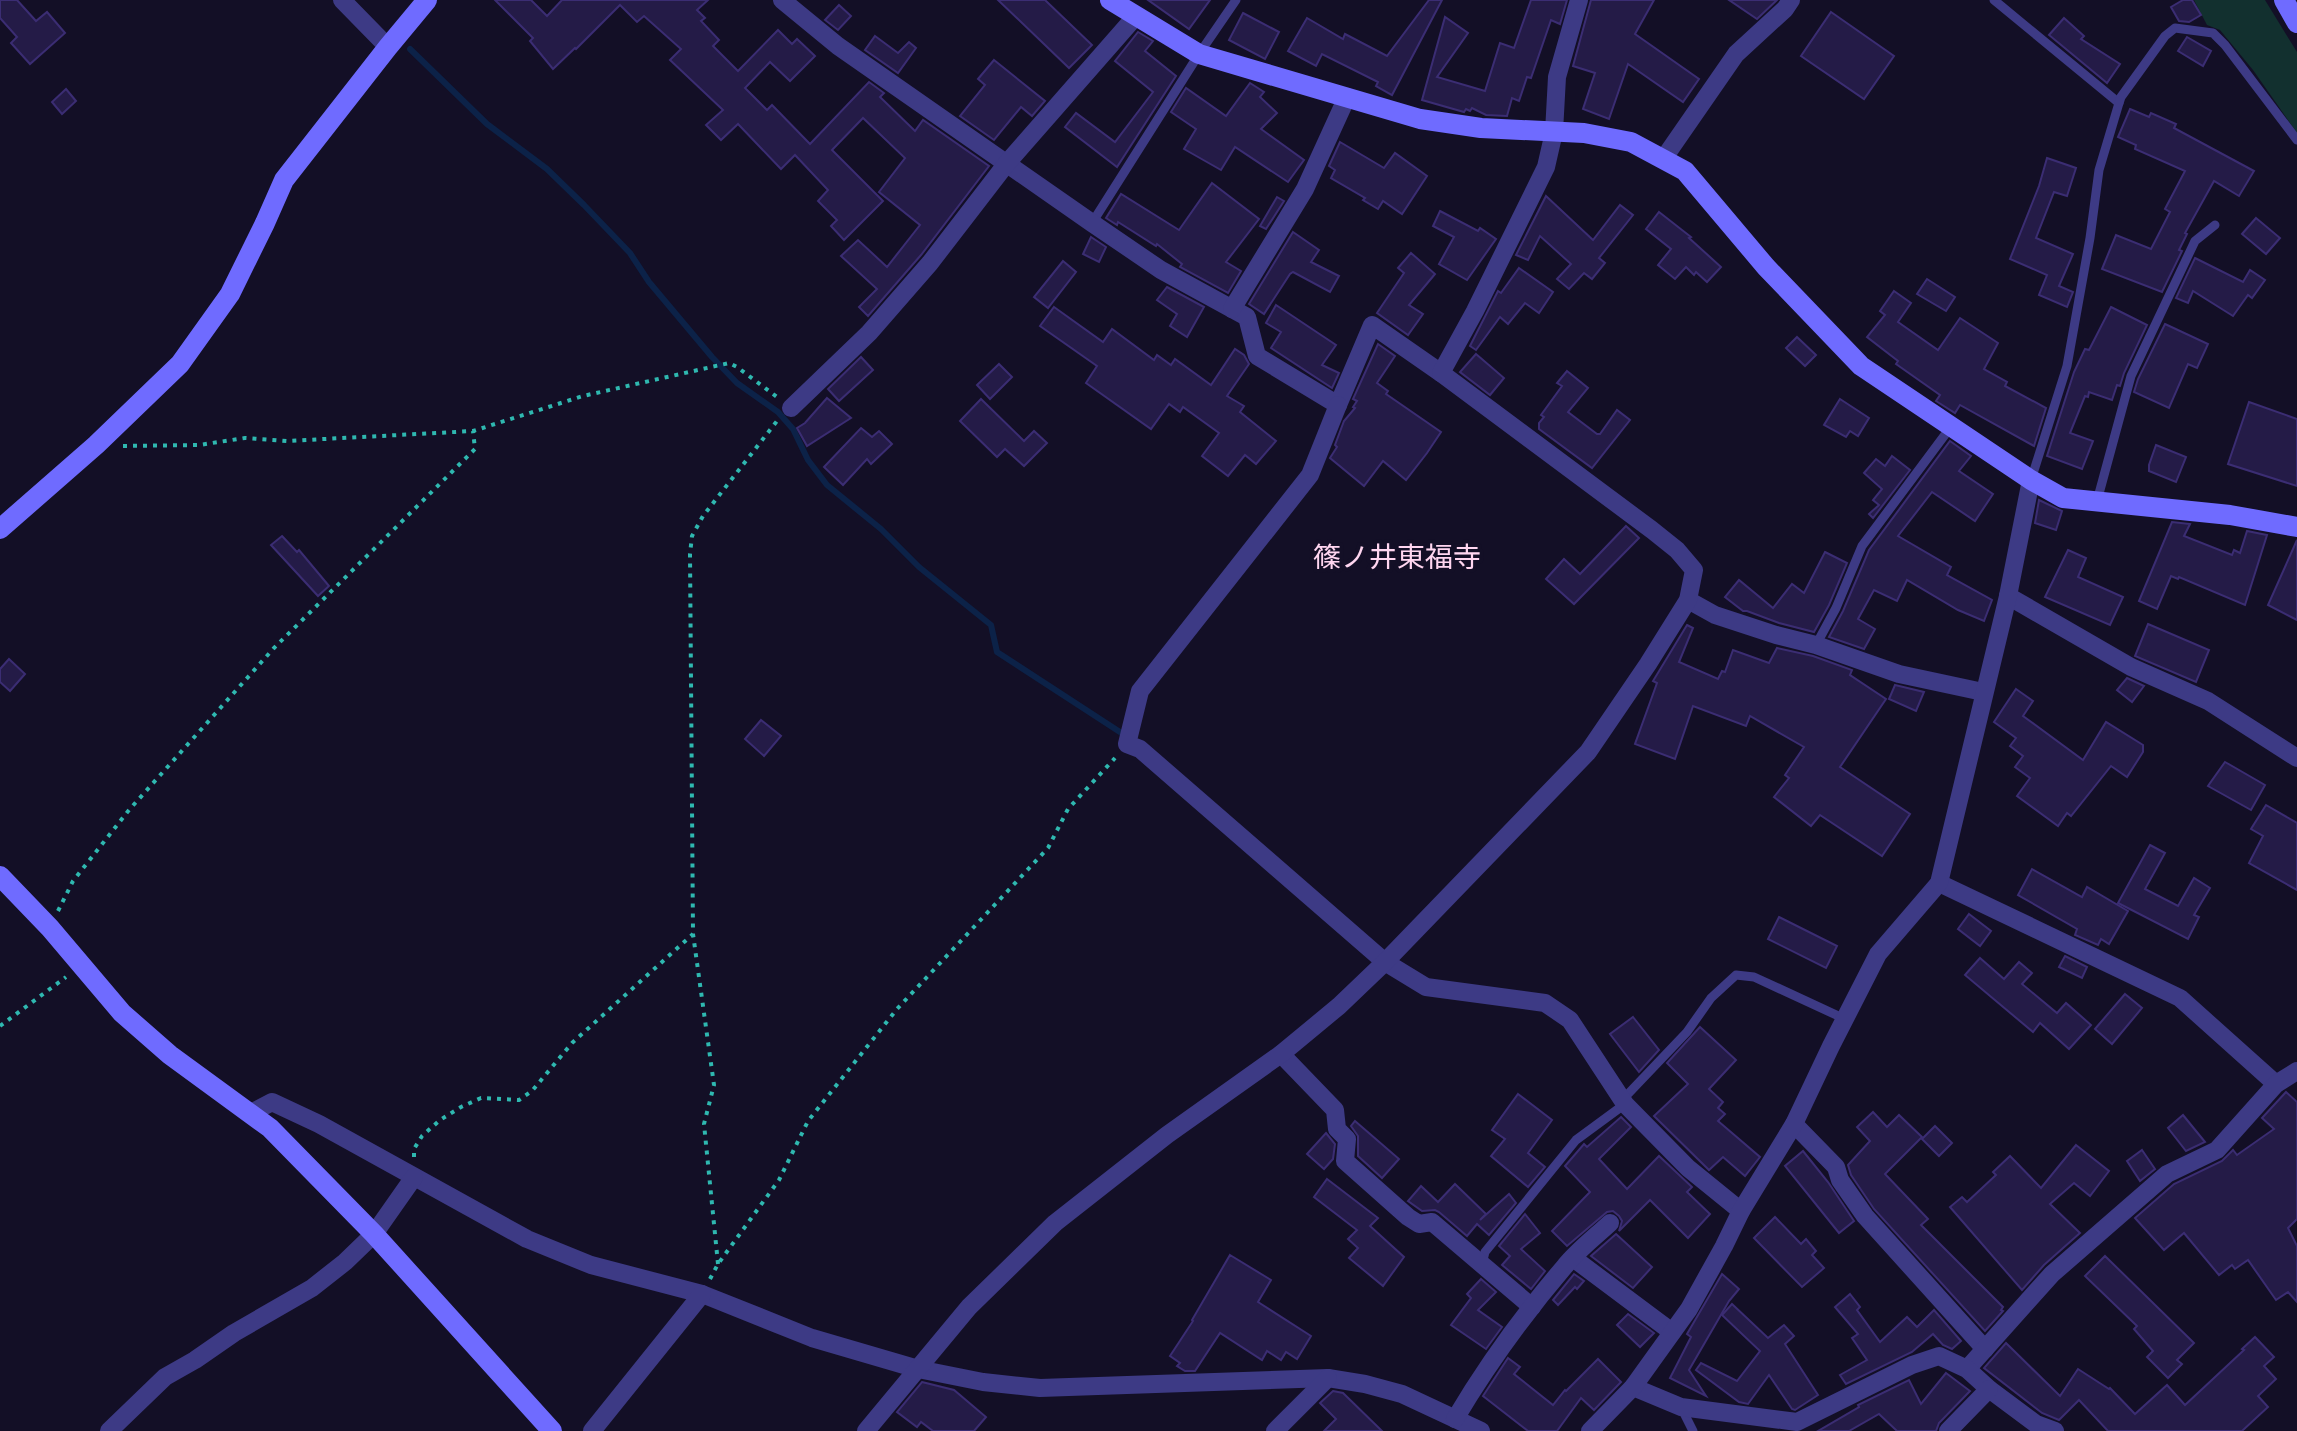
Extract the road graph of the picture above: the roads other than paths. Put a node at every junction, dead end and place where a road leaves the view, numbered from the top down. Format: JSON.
{"nodes":[{"id":1,"x":342,"y":0,"type":"edge"},
{"id":2,"x":427,"y":0,"type":"edge"},
{"id":3,"x":782,"y":0,"type":"edge"},
{"id":4,"x":1110,"y":0,"type":"edge"},
{"id":5,"x":1236,"y":0,"type":"edge"},
{"id":6,"x":1579,"y":0,"type":"edge"},
{"id":7,"x":1791,"y":0,"type":"edge"},
{"id":8,"x":1994,"y":0,"type":"edge"},
{"id":9,"x":2284,"y":0,"type":"edge"},
{"id":10,"x":1135,"y":17,"type":"junction"},
{"id":11,"x":2297,"y":23,"type":"edge"},
{"id":12,"x":388,"y":47,"type":"junction"},
{"id":13,"x":1199,"y":54,"type":"junction"},
{"id":14,"x":1347,"y":97,"type":"junction"},
{"id":15,"x":2119,"y":103,"type":"junction"},
{"id":16,"x":1554,"y":132,"type":"junction"},
{"id":17,"x":2297,"y":140,"type":"edge"},
{"id":18,"x":1664,"y":158,"type":"junction"},
{"id":19,"x":1007,"y":163,"type":"junction"},
{"id":20,"x":1092,"y":223,"type":"junction"},
{"id":21,"x":2215,"y":225,"type":"dead end"},
{"id":22,"x":1232,"y":309,"type":"junction"},
{"id":23,"x":1441,"y":373,"type":"junction"},
{"id":24,"x":1338,"y":405,"type":"junction"},
{"id":25,"x":791,"y":408,"type":"road end"},
{"id":26,"x":1950,"y":428,"type":"junction"},
{"id":27,"x":2031,"y":480,"type":"junction"},
{"id":28,"x":2097,"y":501,"type":"junction"},
{"id":29,"x":2297,"y":527,"type":"edge"},
{"id":30,"x":0,"y":529,"type":"edge"},
{"id":31,"x":2008,"y":596,"type":"junction"},
{"id":32,"x":1688,"y":600,"type":"junction"},
{"id":33,"x":1816,"y":645,"type":"junction"},
{"id":34,"x":1983,"y":692,"type":"junction"},
{"id":35,"x":2297,"y":758,"type":"edge"},
{"id":36,"x":0,"y":876,"type":"edge"},
{"id":37,"x":1939,"y":883,"type":"junction"},
{"id":38,"x":1385,"y":962,"type":"junction"},
{"id":39,"x":1845,"y":1019,"type":"junction"},
{"id":40,"x":1281,"y":1054,"type":"junction"},
{"id":41,"x":2297,"y":1071,"type":"edge"},
{"id":42,"x":2276,"y":1084,"type":"junction"},
{"id":43,"x":1625,"y":1104,"type":"junction"},
{"id":44,"x":251,"y":1113,"type":"junction"},
{"id":45,"x":1794,"y":1124,"type":"junction"},
{"id":46,"x":414,"y":1177,"type":"junction"},
{"id":47,"x":1741,"y":1211,"type":"junction"},
{"id":48,"x":1610,"y":1223,"type":"dead end"},
{"id":49,"x":374,"y":1234,"type":"junction"},
{"id":50,"x":1573,"y":1258,"type":"junction"},
{"id":51,"x":1482,"y":1264,"type":"junction"},
{"id":52,"x":702,"y":1294,"type":"junction"},
{"id":53,"x":1532,"y":1307,"type":"junction"},
{"id":54,"x":1672,"y":1332,"type":"junction"},
{"id":55,"x":1985,"y":1349,"type":"junction"},
{"id":56,"x":918,"y":1369,"type":"junction"},
{"id":57,"x":1967,"y":1369,"type":"junction"},
{"id":58,"x":1328,"y":1378,"type":"junction"},
{"id":59,"x":1633,"y":1387,"type":"junction"},
{"id":60,"x":1989,"y":1389,"type":"junction"},
{"id":61,"x":1681,"y":1407,"type":"junction"},
{"id":62,"x":1455,"y":1419,"type":"junction"},
{"id":63,"x":109,"y":1431,"type":"edge"},
{"id":64,"x":552,"y":1431,"type":"edge"},
{"id":65,"x":592,"y":1431,"type":"edge"},
{"id":66,"x":866,"y":1431,"type":"edge"},
{"id":67,"x":1275,"y":1431,"type":"edge"},
{"id":68,"x":1481,"y":1431,"type":"edge"},
{"id":69,"x":1590,"y":1431,"type":"edge"},
{"id":70,"x":1693,"y":1431,"type":"edge"},
{"id":71,"x":1948,"y":1431,"type":"edge"},
{"id":72,"x":2055,"y":1431,"type":"edge"}],
"edges":[{"from":1,"to":12,"type":"street"},
{"from":2,"to":12,"type":"street"},
{"from":3,"to":19,"type":"street"},
{"from":4,"to":10,"type":"street"},
{"from":5,"to":13,"type":"lane"},
{"from":6,"to":16,"type":"street"},
{"from":7,"to":18,"type":"street"},
{"from":8,"to":15,"type":"lane"},
{"from":9,"to":11,"type":"street"},
{"from":10,"to":13,"type":"street"},
{"from":10,"to":19,"type":"street"},
{"from":12,"to":30,"type":"street"},
{"from":13,"to":14,"type":"street"},
{"from":13,"to":20,"type":"lane"},
{"from":14,"to":16,"type":"street"},
{"from":14,"to":22,"type":"street"},
{"from":15,"to":17,"type":"lane"},
{"from":15,"to":27,"type":"lane"},
{"from":16,"to":18,"type":"street"},
{"from":16,"to":23,"type":"street"},
{"from":18,"to":26,"type":"street"},
{"from":19,"to":20,"type":"street"},
{"from":19,"to":25,"type":"street"},
{"from":20,"to":22,"type":"street"},
{"from":21,"to":28,"type":"lane"},
{"from":22,"to":24,"type":"street"},
{"from":23,"to":24,"type":"street"},
{"from":23,"to":32,"type":"street"},
{"from":24,"to":38,"type":"street"},
{"from":26,"to":27,"type":"street"},
{"from":26,"to":33,"type":"lane"},
{"from":27,"to":28,"type":"street"},
{"from":27,"to":31,"type":"street"},
{"from":28,"to":29,"type":"street"},
{"from":31,"to":34,"type":"street"},
{"from":31,"to":35,"type":"street"},
{"from":32,"to":33,"type":"street"},
{"from":32,"to":38,"type":"street"},
{"from":33,"to":34,"type":"street"},
{"from":34,"to":37,"type":"street"},
{"from":36,"to":44,"type":"street"},
{"from":37,"to":39,"type":"street"},
{"from":37,"to":42,"type":"street"},
{"from":38,"to":40,"type":"street"},
{"from":38,"to":43,"type":"street"},
{"from":39,"to":43,"type":"lane"},
{"from":39,"to":45,"type":"street"},
{"from":40,"to":51,"type":"street"},
{"from":40,"to":56,"type":"street"},
{"from":41,"to":42,"type":"street"},
{"from":42,"to":55,"type":"street"},
{"from":43,"to":47,"type":"street"},
{"from":43,"to":51,"type":"lane"},
{"from":44,"to":46,"type":"street"},
{"from":44,"to":49,"type":"street"},
{"from":45,"to":47,"type":"street"},
{"from":45,"to":55,"type":"street"},
{"from":46,"to":49,"type":"street"},
{"from":46,"to":52,"type":"street"},
{"from":47,"to":54,"type":"street"},
{"from":48,"to":50,"type":"street"},
{"from":49,"to":63,"type":"street"},
{"from":49,"to":64,"type":"street"},
{"from":50,"to":53,"type":"street"},
{"from":50,"to":54,"type":"street"},
{"from":51,"to":53,"type":"street"},
{"from":52,"to":56,"type":"street"},
{"from":52,"to":65,"type":"street"},
{"from":53,"to":62,"type":"street"},
{"from":54,"to":59,"type":"street"},
{"from":55,"to":57,"type":"street"},
{"from":56,"to":58,"type":"street"},
{"from":56,"to":66,"type":"street"},
{"from":57,"to":60,"type":"street"},
{"from":57,"to":61,"type":"street"},
{"from":58,"to":62,"type":"street"},
{"from":58,"to":67,"type":"street"},
{"from":59,"to":61,"type":"street"},
{"from":59,"to":69,"type":"street"},
{"from":60,"to":71,"type":"street"},
{"from":60,"to":72,"type":"street"},
{"from":61,"to":70,"type":"lane"},
{"from":62,"to":68,"type":"street"}]}
